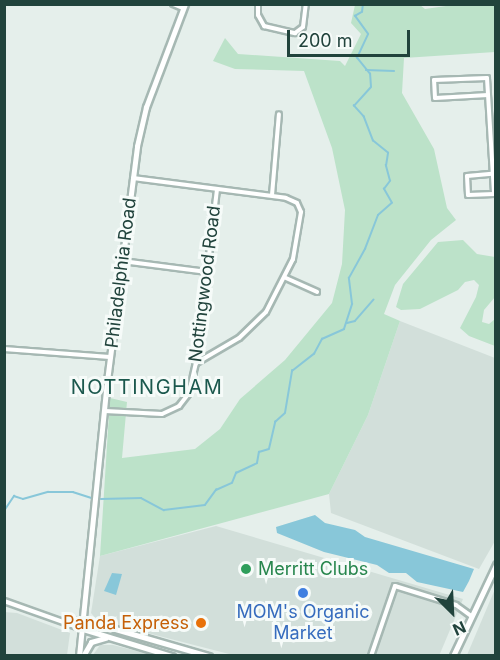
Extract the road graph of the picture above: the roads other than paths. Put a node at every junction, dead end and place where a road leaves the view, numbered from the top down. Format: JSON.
{"nodes":[{"id":1,"x":173,"y":4,"type":"edge"},
{"id":2,"x":258,"y":4,"type":"edge"},
{"id":3,"x":306,"y":4,"type":"edge"},
{"id":4,"x":184,"y":6,"type":"edge"},
{"id":5,"x":488,"y":95,"type":"junction"},
{"id":6,"x":279,"y":114,"type":"dead end"},
{"id":7,"x":493,"y":128,"type":"edge"},
{"id":8,"x":493,"y":152,"type":"edge"},
{"id":9,"x":492,"y":174,"type":"junction"},
{"id":10,"x":133,"y":178,"type":"junction"},
{"id":11,"x":217,"y":189,"type":"junction"},
{"id":12,"x":272,"y":195,"type":"junction"},
{"id":13,"x":123,"y":261,"type":"junction"},
{"id":14,"x":207,"y":272,"type":"junction"},
{"id":15,"x":286,"y":278,"type":"junction"},
{"id":16,"x":317,"y":292,"type":"dead end"},
{"id":17,"x":4,"y":349,"type":"edge"},
{"id":18,"x":110,"y":357,"type":"junction"},
{"id":19,"x":196,"y":363,"type":"junction"},
{"id":20,"x":105,"y":411,"type":"junction"},
{"id":21,"x":495,"y":565,"type":"edge"},
{"id":22,"x":4,"y":601,"type":"edge"},
{"id":23,"x":471,"y":616,"type":"junction"},
{"id":24,"x":84,"y":620,"type":"junction"},
{"id":25,"x":65,"y":622,"type":"junction"},
{"id":26,"x":83,"y":629,"type":"junction"},
{"id":27,"x":117,"y":639,"type":"junction"},
{"id":28,"x":453,"y":654,"type":"edge"},
{"id":29,"x":81,"y":656,"type":"edge"},
{"id":30,"x":172,"y":656,"type":"edge"},
{"id":31,"x":209,"y":656,"type":"edge"},
{"id":32,"x":371,"y":656,"type":"edge"}],
"edges":[{"from":1,"to":4,"type":"street"},
{"from":2,"to":3,"type":"street"},
{"from":4,"to":10,"type":"main road","name":"Philadelphia Road"},
{"from":5,"to":5,"type":"street"},
{"from":5,"to":7,"type":"street"},
{"from":6,"to":12,"type":"street"},
{"from":7,"to":8,"type":"street"},
{"from":8,"to":9,"type":"street"},
{"from":9,"to":9,"type":"street"},
{"from":10,"to":11,"type":"street"},
{"from":10,"to":13,"type":"main road","name":"Philadelphia Road"},
{"from":11,"to":12,"type":"street"},
{"from":11,"to":14,"type":"street","name":"Nottingwood Road"},
{"from":12,"to":15,"type":"street"},
{"from":13,"to":14,"type":"street"},
{"from":13,"to":18,"type":"main road","name":"Philadelphia Road"},
{"from":14,"to":19,"type":"street","name":"Nottingwood Road"},
{"from":15,"to":16,"type":"street"},
{"from":15,"to":19,"type":"street"},
{"from":17,"to":18,"type":"street"},
{"from":18,"to":20,"type":"main road","name":"Philadelphia Road"},
{"from":19,"to":20,"type":"street","name":"Nottingwood Road"},
{"from":20,"to":24,"type":"main road","name":"Philadelphia Road"},
{"from":21,"to":23,"type":"street"},
{"from":22,"to":25,"type":"street"},
{"from":23,"to":28,"type":"street"},
{"from":23,"to":32,"type":"street"},
{"from":24,"to":25,"type":"street"},
{"from":24,"to":26,"type":"main road","name":"Philadelphia Road"},
{"from":24,"to":31,"type":"main road"},
{"from":25,"to":26,"type":"street"},
{"from":26,"to":27,"type":"main road"},
{"from":26,"to":29,"type":"main road","name":"Philadelphia Road"},
{"from":27,"to":29,"type":"main road"},
{"from":27,"to":30,"type":"main road"}]}
